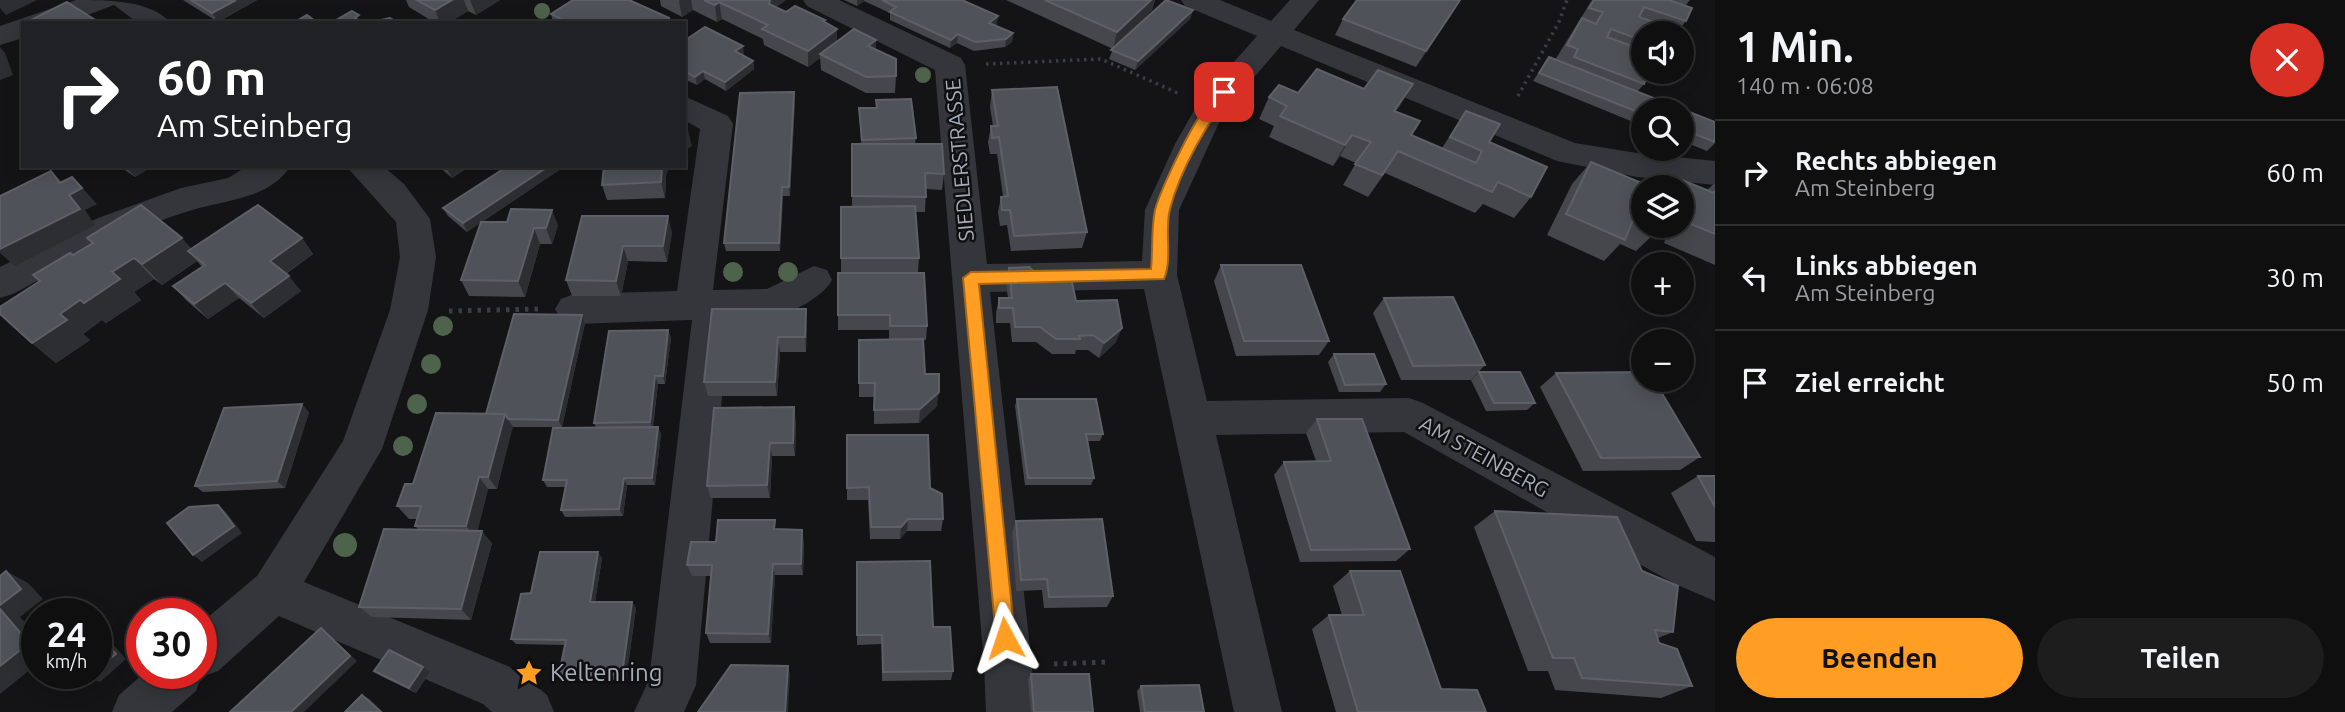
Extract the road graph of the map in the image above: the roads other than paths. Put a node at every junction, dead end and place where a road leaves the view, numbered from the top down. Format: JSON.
{"nodes":[{"id":1,"x":103,"y":0,"type":"edge"},
{"id":2,"x":124,"y":0,"type":"edge"},
{"id":3,"x":817,"y":0,"type":"edge"},
{"id":4,"x":1195,"y":0,"type":"edge"},
{"id":5,"x":1305,"y":0,"type":"edge"},
{"id":6,"x":43,"y":21,"type":"edge"},
{"id":7,"x":154,"y":21,"type":"edge"},
{"id":8,"x":21,"y":29,"type":"edge"},
{"id":9,"x":1275,"y":33,"type":"junction"},
{"id":10,"x":0,"y":36,"type":"edge"},
{"id":11,"x":686,"y":107,"type":"edge"},
{"id":12,"x":271,"y":168,"type":"edge"},
{"id":13,"x":364,"y":168,"type":"edge"},
{"id":14,"x":1715,"y":173,"type":"edge"},
{"id":15,"x":1158,"y":275,"type":"junction"},
{"id":16,"x":971,"y":278,"type":"junction"},
{"id":17,"x":814,"y":280,"type":"dead end"},
{"id":18,"x":0,"y":284,"type":"edge"},
{"id":19,"x":703,"y":305,"type":"junction"},
{"id":20,"x":574,"y":309,"type":"road end"},
{"id":21,"x":1192,"y":418,"type":"junction"},
{"id":22,"x":1715,"y":579,"type":"edge"},
{"id":23,"x":273,"y":591,"type":"junction"},
{"id":24,"x":217,"y":640,"type":"edge"},
{"id":25,"x":163,"y":689,"type":"edge"},
{"id":26,"x":136,"y":712,"type":"edge"},
{"id":27,"x":530,"y":712,"type":"edge"},
{"id":28,"x":658,"y":712,"type":"edge"},
{"id":29,"x":1010,"y":712,"type":"edge"},
{"id":30,"x":1258,"y":712,"type":"edge"}],
"edges":[{"from":1,"to":6,"type":"street"},
{"from":2,"to":7,"type":"street"},
{"from":3,"to":16,"type":"street","name":"SIEDLERSTRASSE"},
{"from":4,"to":9,"type":"street"},
{"from":5,"to":9,"type":"street"},
{"from":8,"to":10,"type":"street"},
{"from":9,"to":14,"type":"street"},
{"from":9,"to":15,"type":"street"},
{"from":11,"to":19,"type":"street"},
{"from":12,"to":18,"type":"street"},
{"from":13,"to":23,"type":"street"},
{"from":15,"to":16,"type":"street"},
{"from":15,"to":21,"type":"street"},
{"from":16,"to":29,"type":"street"},
{"from":17,"to":19,"type":"street"},
{"from":19,"to":20,"type":"street"},
{"from":19,"to":28,"type":"street"},
{"from":21,"to":22,"type":"street","name":"AM STEINBERG"},
{"from":21,"to":30,"type":"street"},
{"from":23,"to":24,"type":"street"},
{"from":23,"to":27,"type":"street"},
{"from":25,"to":26,"type":"street"}]}
